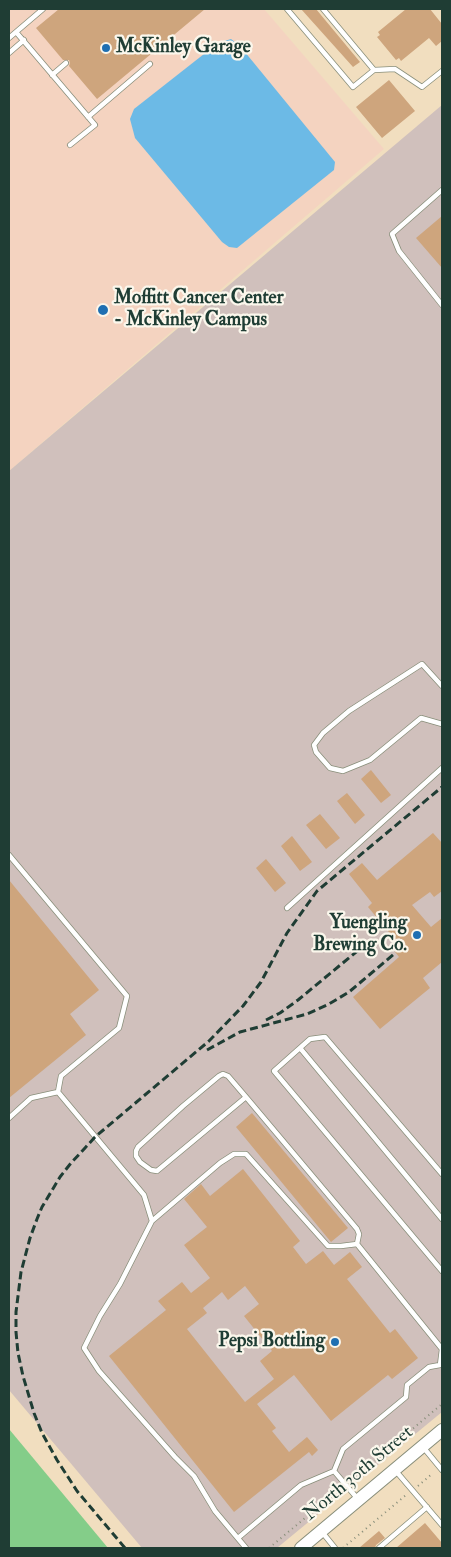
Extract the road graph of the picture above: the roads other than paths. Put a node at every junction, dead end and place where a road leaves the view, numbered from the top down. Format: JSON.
{"nodes":[{"id":1,"x":43,"y":9,"type":"edge"},
{"id":2,"x":287,"y":9,"type":"edge"},
{"id":3,"x":323,"y":9,"type":"edge"},
{"id":4,"x":16,"y":32,"type":"junction"},
{"id":5,"x":9,"y":38,"type":"edge"},
{"id":6,"x":24,"y":40,"type":"junction"},
{"id":7,"x":9,"y":53,"type":"edge"},
{"id":8,"x":66,"y":63,"type":"dead end"},
{"id":9,"x":150,"y":64,"type":"dead end"},
{"id":10,"x":374,"y":70,"type":"junction"},
{"id":11,"x":442,"y":71,"type":"edge"},
{"id":12,"x":52,"y":75,"type":"junction"},
{"id":13,"x":88,"y":117,"type":"junction"},
{"id":14,"x":70,"y":145,"type":"dead end"},
{"id":15,"x":442,"y":190,"type":"edge"},
{"id":16,"x":442,"y":305,"type":"edge"},
{"id":17,"x":442,"y":686,"type":"edge"},
{"id":18,"x":442,"y":724,"type":"edge"},
{"id":19,"x":442,"y":768,"type":"edge"},
{"id":20,"x":9,"y":855,"type":"edge"},
{"id":21,"x":287,"y":908,"type":"dead end"},
{"id":22,"x":300,"y":1048,"type":"junction"},
{"id":23,"x":58,"y":1092,"type":"junction"},
{"id":24,"x":246,"y":1097,"type":"junction"},
{"id":25,"x":9,"y":1118,"type":"edge"},
{"id":26,"x":442,"y":1174,"type":"edge"},
{"id":27,"x":442,"y":1219,"type":"edge"},
{"id":28,"x":152,"y":1221,"type":"junction"},
{"id":29,"x":357,"y":1244,"type":"junction"},
{"id":30,"x":442,"y":1271,"type":"edge"},
{"id":31,"x":441,"y":1366,"type":"edge"},
{"id":32,"x":442,"y":1430,"type":"edge"},
{"id":33,"x":422,"y":1446,"type":"junction"},
{"id":34,"x":441,"y":1468,"type":"edge"},
{"id":35,"x":394,"y":1469,"type":"junction"},
{"id":36,"x":334,"y":1471,"type":"junction"},
{"id":37,"x":358,"y":1500,"type":"junction"},
{"id":38,"x":427,"y":1507,"type":"junction"},
{"id":39,"x":442,"y":1525,"type":"edge"},
{"id":40,"x":321,"y":1531,"type":"junction"},
{"id":41,"x":238,"y":1538,"type":"junction"},
{"id":42,"x":246,"y":1548,"type":"edge"},
{"id":43,"x":301,"y":1548,"type":"edge"},
{"id":44,"x":335,"y":1548,"type":"edge"},
{"id":45,"x":379,"y":1548,"type":"edge"}],
"edges":[{"from":1,"to":4,"type":"lane"},
{"from":2,"to":10,"type":"lane"},
{"from":3,"to":10,"type":"lane"},
{"from":4,"to":5,"type":"lane"},
{"from":4,"to":6,"type":"lane"},
{"from":6,"to":7,"type":"lane"},
{"from":6,"to":12,"type":"lane"},
{"from":8,"to":12,"type":"lane"},
{"from":9,"to":13,"type":"lane"},
{"from":10,"to":11,"type":"lane"},
{"from":12,"to":13,"type":"lane"},
{"from":13,"to":14,"type":"lane"},
{"from":15,"to":16,"type":"lane"},
{"from":17,"to":18,"type":"lane"},
{"from":19,"to":21,"type":"lane"},
{"from":20,"to":23,"type":"lane"},
{"from":22,"to":26,"type":"lane"},
{"from":22,"to":27,"type":"lane"},
{"from":22,"to":30,"type":"lane"},
{"from":23,"to":25,"type":"lane"},
{"from":23,"to":28,"type":"lane"},
{"from":24,"to":24,"type":"lane"},
{"from":24,"to":29,"type":"lane"},
{"from":28,"to":29,"type":"lane"},
{"from":28,"to":41,"type":"lane"},
{"from":29,"to":31,"type":"lane"},
{"from":31,"to":36,"type":"lane"},
{"from":32,"to":33,"type":"main road","name":"North 30th Street"},
{"from":33,"to":34,"type":"lane"},
{"from":33,"to":35,"type":"main road","name":"North 30th Street"},
{"from":35,"to":37,"type":"main road","name":"North 30th Street"},
{"from":35,"to":38,"type":"lane"},
{"from":36,"to":37,"type":"lane"},
{"from":36,"to":41,"type":"lane"},
{"from":37,"to":40,"type":"main road","name":"North 30th Street"},
{"from":38,"to":39,"type":"lane"},
{"from":38,"to":45,"type":"lane"},
{"from":40,"to":43,"type":"main road","name":"North 30th Street"},
{"from":40,"to":44,"type":"lane"},
{"from":41,"to":42,"type":"lane"}]}
